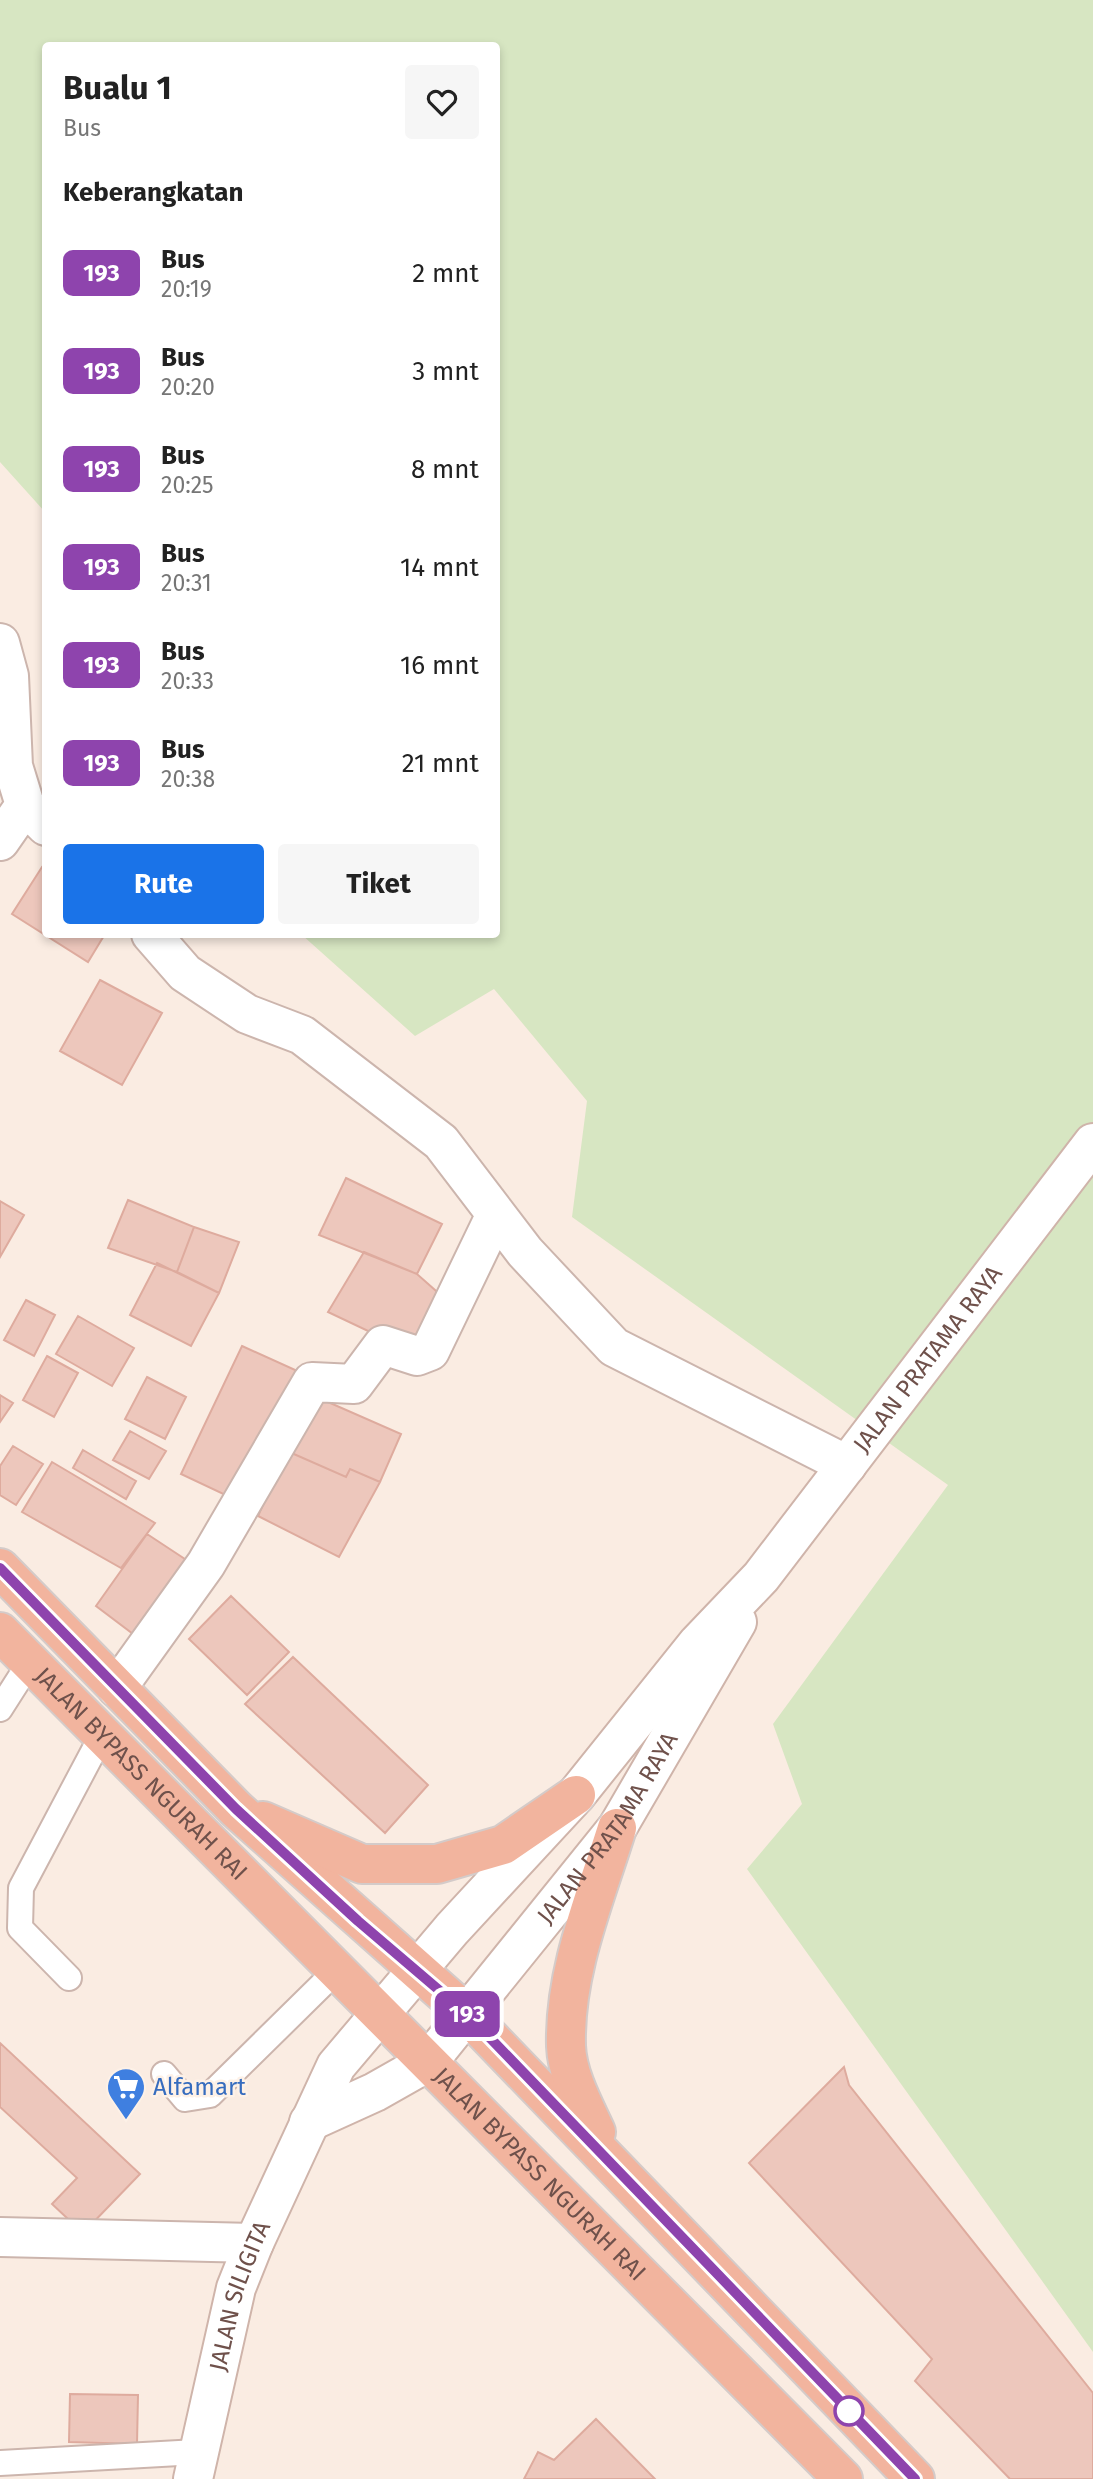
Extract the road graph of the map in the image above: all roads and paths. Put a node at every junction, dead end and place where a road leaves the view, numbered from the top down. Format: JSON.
{"nodes":[{"id":1,"x":0,"y":643,"type":"edge"},
{"id":2,"x":35,"y":815,"type":"edge"},
{"id":3,"x":0,"y":841,"type":"edge"},
{"id":4,"x":154,"y":938,"type":"edge"},
{"id":5,"x":1093,"y":1143,"type":"edge"},
{"id":6,"x":496,"y":1214,"type":"junction"},
{"id":7,"x":846,"y":1465,"type":"junction"},
{"id":8,"x":0,"y":1568,"type":"edge"},
{"id":9,"x":761,"y":1577,"type":"junction"},
{"id":10,"x":0,"y":1633,"type":"edge"},
{"id":11,"x":30,"y":1662,"type":"junction"},
{"id":12,"x":117,"y":1688,"type":"junction"},
{"id":13,"x":0,"y":1709,"type":"edge"},
{"id":14,"x":102,"y":1735,"type":"junction"},
{"id":15,"x":576,"y":1795,"type":"junction"},
{"id":16,"x":236,"y":1809,"type":"junction"},
{"id":17,"x":617,"y":1828,"type":"junction"},
{"id":18,"x":337,"y":1970,"type":"junction"},
{"id":19,"x":417,"y":1970,"type":"junction"},
{"id":20,"x":69,"y":1978,"type":"dead end"},
{"id":21,"x":379,"y":2013,"type":"junction"},
{"id":22,"x":467,"y":2014,"type":"junction"},
{"id":23,"x":428,"y":2062,"type":"junction"},
{"id":24,"x":164,"y":2074,"type":"dead end"},
{"id":25,"x":309,"y":2122,"type":"junction"},
{"id":26,"x":606,"y":2157,"type":"junction"},
{"id":27,"x":0,"y":2237,"type":"edge"},
{"id":28,"x":254,"y":2243,"type":"junction"},
{"id":29,"x":0,"y":2463,"type":"edge"},
{"id":30,"x":195,"y":2465,"type":"edge"},
{"id":31,"x":843,"y":2479,"type":"edge"},
{"id":32,"x":915,"y":2479,"type":"edge"}],
"edges":[{"from":1,"to":2,"type":"main road"},
{"from":2,"to":3,"type":"main road"},
{"from":4,"to":6,"type":"main road"},
{"from":5,"to":7,"type":"main road","name":"JALAN PRATAMA RAYA"},
{"from":6,"to":7,"type":"main road"},
{"from":6,"to":12,"type":"main road"},
{"from":7,"to":9,"type":"main road","name":"JALAN PRATAMA RAYA"},
{"from":8,"to":12,"type":"highway","name":"JALAN BYPASS NGURAH RAI"},
{"from":9,"to":15,"type":"main road","name":"JALAN PRATAMA RAYA"},
{"from":9,"to":17,"type":"main road","name":"JALAN PRATAMA RAYA"},
{"from":10,"to":11,"type":"highway","name":"JALAN BYPASS NGURAH RAI"},
{"from":11,"to":13,"type":"lane"},
{"from":11,"to":14,"type":"highway","name":"JALAN BYPASS NGURAH RAI"},
{"from":12,"to":16,"type":"highway","name":"JALAN BYPASS NGURAH RAI"},
{"from":14,"to":18,"type":"highway","name":"JALAN BYPASS NGURAH RAI"},
{"from":14,"to":20,"type":"lane"},
{"from":15,"to":16,"type":"highway"},
{"from":15,"to":19,"type":"main road","name":"JALAN PRATAMA RAYA"},
{"from":16,"to":19,"type":"highway","name":"JALAN BYPASS NGURAH RAI"},
{"from":17,"to":22,"type":"main road","name":"JALAN PRATAMA RAYA"},
{"from":17,"to":26,"type":"highway"},
{"from":18,"to":21,"type":"highway","name":"JALAN BYPASS NGURAH RAI"},
{"from":18,"to":24,"type":"lane"},
{"from":19,"to":21,"type":"main road","name":"JALAN PRATAMA RAYA"},
{"from":19,"to":22,"type":"highway","name":"JALAN BYPASS NGURAH RAI"},
{"from":21,"to":23,"type":"highway","name":"JALAN BYPASS NGURAH RAI"},
{"from":21,"to":25,"type":"main road","name":"JALAN SILIGITA"},
{"from":22,"to":23,"type":"main road","name":"JALAN PRATAMA RAYA"},
{"from":22,"to":26,"type":"highway","name":"JALAN BYPASS NGURAH RAI"},
{"from":23,"to":25,"type":"main road"},
{"from":23,"to":31,"type":"highway","name":"JALAN BYPASS NGURAH RAI"},
{"from":25,"to":28,"type":"main road","name":"JALAN SILIGITA"},
{"from":26,"to":32,"type":"highway","name":"JALAN BYPASS NGURAH RAI"},
{"from":27,"to":28,"type":"main road"},
{"from":28,"to":30,"type":"main road","name":"JALAN SILIGITA"},
{"from":29,"to":30,"type":"lane"}]}
